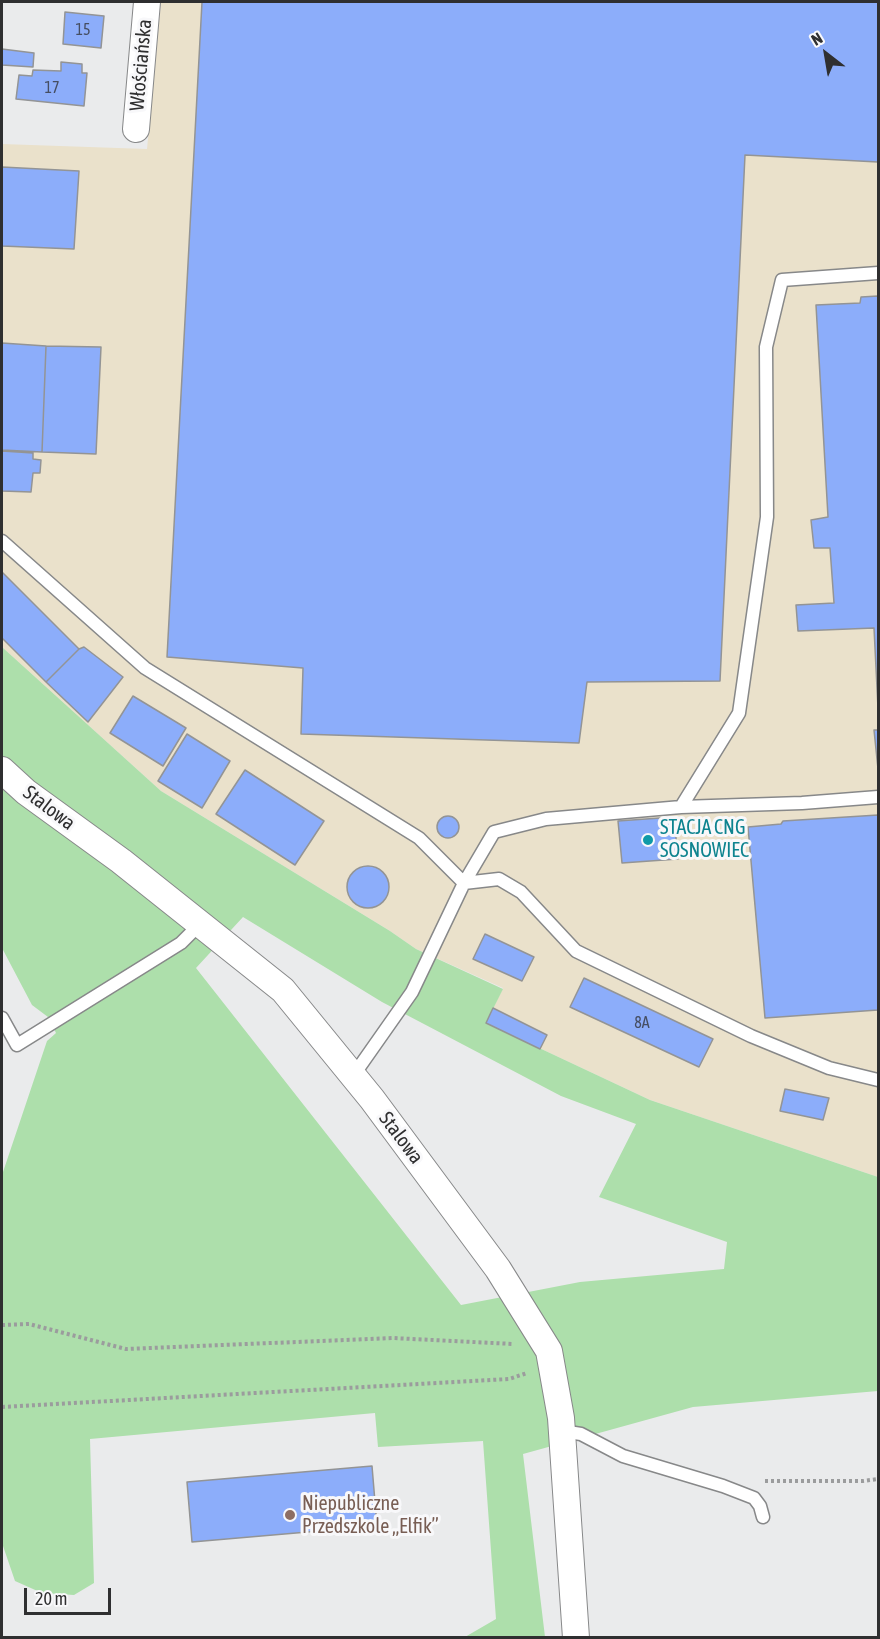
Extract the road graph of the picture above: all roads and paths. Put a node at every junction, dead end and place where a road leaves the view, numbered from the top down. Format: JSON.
{"nodes":[{"id":1,"x":147,"y":2,"type":"edge"},
{"id":2,"x":136,"y":129,"type":"dead end"},
{"id":3,"x":879,"y":273,"type":"edge"},
{"id":4,"x":2,"y":541,"type":"edge"},
{"id":5,"x":2,"y":770,"type":"edge"},
{"id":6,"x":879,"y":797,"type":"edge"},
{"id":7,"x":681,"y":807,"type":"junction"},
{"id":8,"x":464,"y":884,"type":"junction"},
{"id":9,"x":200,"y":924,"type":"junction"},
{"id":10,"x":2,"y":1018,"type":"edge"},
{"id":11,"x":353,"y":1076,"type":"junction"},
{"id":12,"x":879,"y":1080,"type":"edge"},
{"id":13,"x":2,"y":1326,"type":"edge"},
{"id":14,"x":520,"y":1344,"type":"dead end"},
{"id":15,"x":528,"y":1372,"type":"dead end"},
{"id":16,"x":2,"y":1407,"type":"edge"},
{"id":17,"x":562,"y":1431,"type":"junction"},
{"id":18,"x":878,"y":1479,"type":"edge"},
{"id":19,"x":764,"y":1481,"type":"dead end"},
{"id":20,"x":763,"y":1518,"type":"dead end"},
{"id":21,"x":576,"y":1638,"type":"edge"}],
"edges":[{"from":1,"to":2,"type":"street","name":"Włościańska"},
{"from":3,"to":7,"type":"lane"},
{"from":4,"to":8,"type":"lane"},
{"from":5,"to":9,"type":"street","name":"Stalowa"},
{"from":6,"to":7,"type":"lane"},
{"from":7,"to":8,"type":"lane"},
{"from":8,"to":11,"type":"lane"},
{"from":8,"to":12,"type":"lane"},
{"from":9,"to":10,"type":"lane"},
{"from":9,"to":11,"type":"street","name":"Stalowa"},
{"from":11,"to":17,"type":"street","name":"Stalowa"},
{"from":13,"to":14,"type":"path"},
{"from":15,"to":16,"type":"path"},
{"from":17,"to":20,"type":"lane"},
{"from":17,"to":21,"type":"street","name":"Stalowa"},
{"from":18,"to":19,"type":"path"}]}
